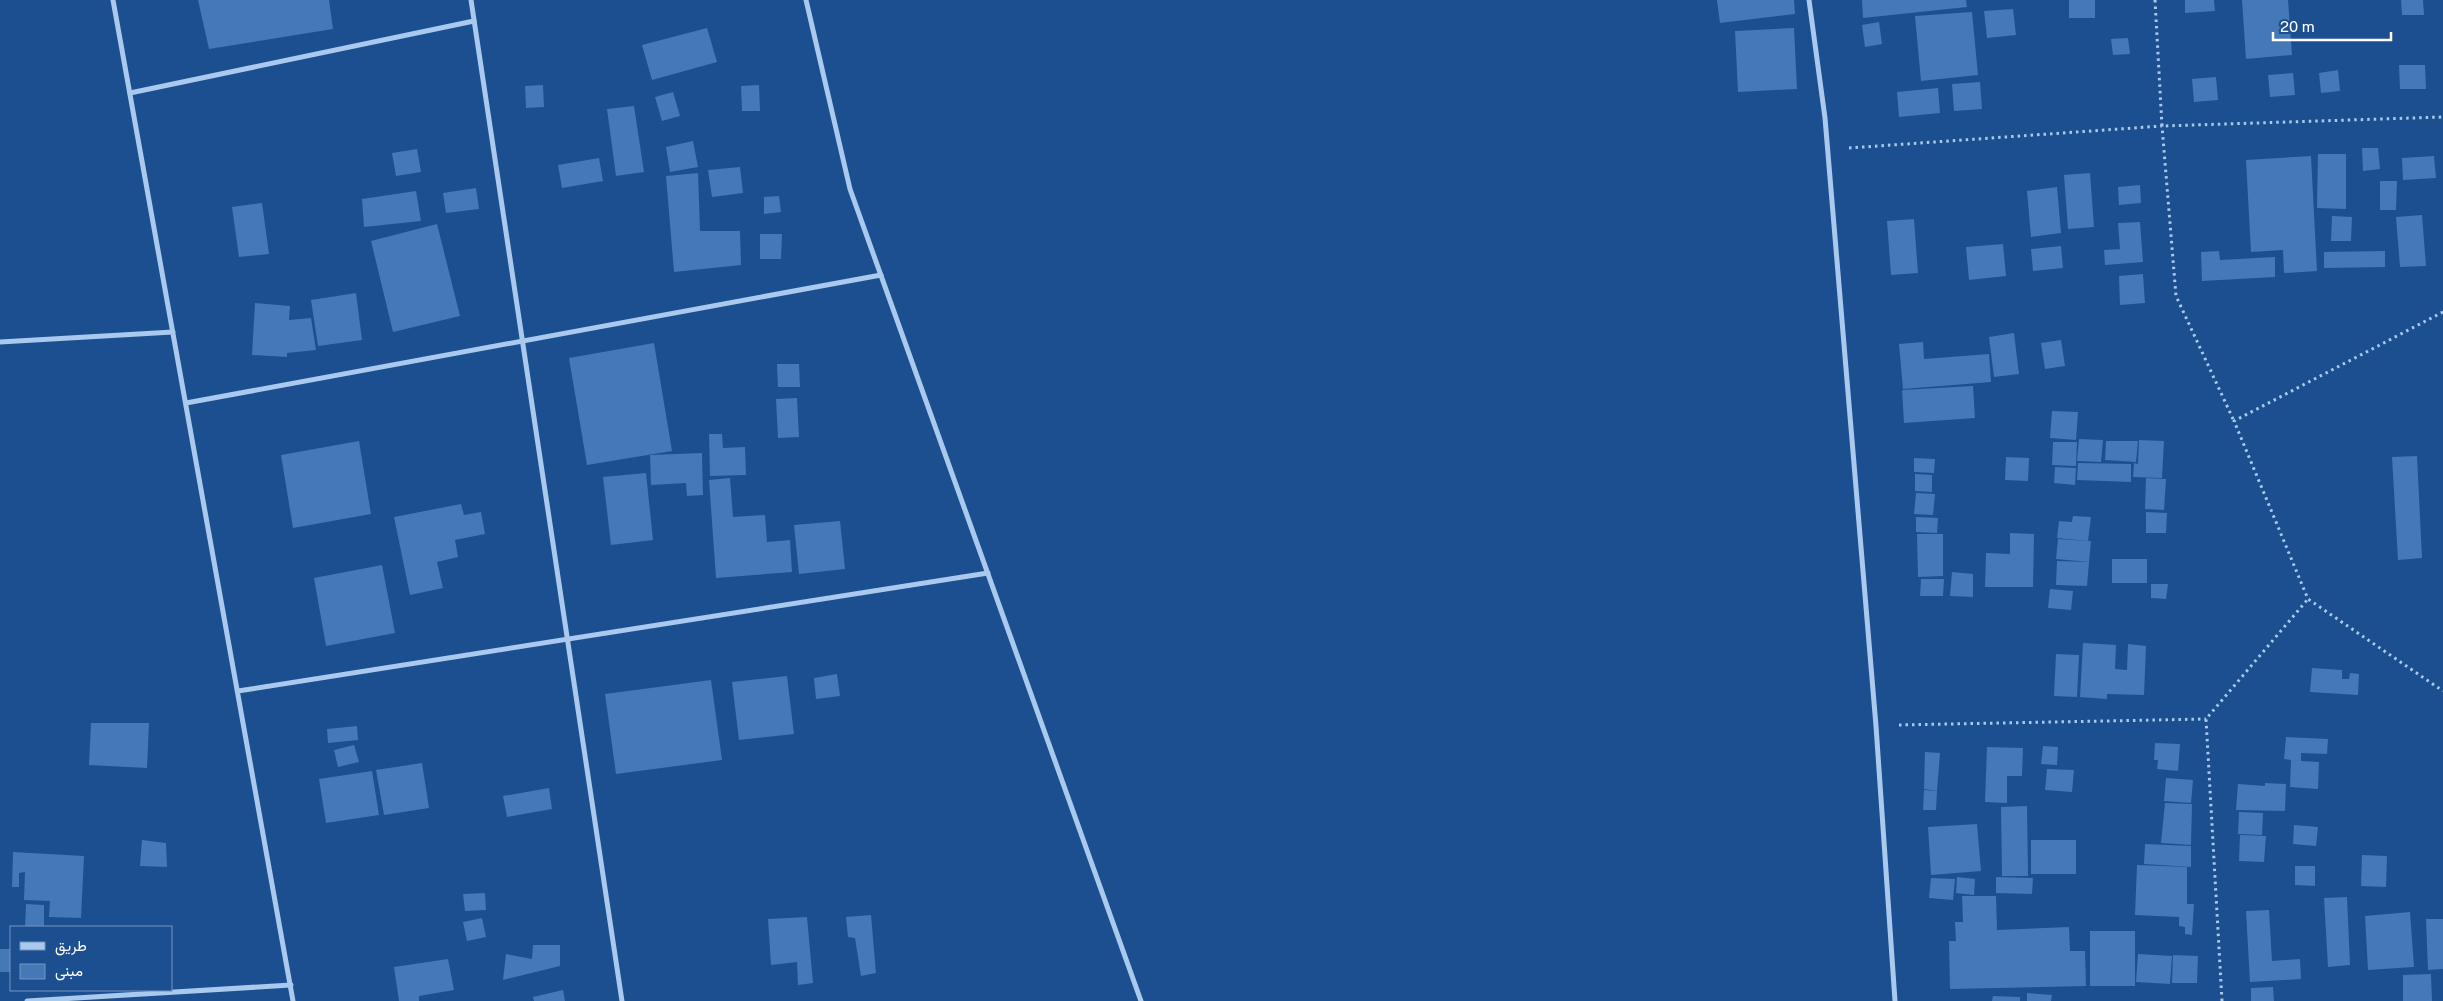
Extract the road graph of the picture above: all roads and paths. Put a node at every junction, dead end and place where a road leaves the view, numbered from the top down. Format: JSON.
{"nodes":[{"id":1,"x":113,"y":0,"type":"edge"},
{"id":2,"x":470,"y":0,"type":"edge"},
{"id":3,"x":806,"y":0,"type":"edge"},
{"id":4,"x":1809,"y":0,"type":"edge"},
{"id":5,"x":2154,"y":0,"type":"edge"},
{"id":6,"x":474,"y":21,"type":"junction"},
{"id":7,"x":130,"y":93,"type":"junction"},
{"id":8,"x":2443,"y":118,"type":"edge"},
{"id":9,"x":2162,"y":126,"type":"junction"},
{"id":10,"x":1828,"y":150,"type":"junction"},
{"id":11,"x":881,"y":275,"type":"junction"},
{"id":12,"x":2443,"y":312,"type":"edge"},
{"id":13,"x":173,"y":332,"type":"junction"},
{"id":14,"x":522,"y":340,"type":"junction"},
{"id":15,"x":0,"y":342,"type":"edge"},
{"id":16,"x":186,"y":403,"type":"junction"},
{"id":17,"x":2234,"y":421,"type":"junction"},
{"id":18,"x":988,"y":573,"type":"junction"},
{"id":19,"x":2308,"y":599,"type":"junction"},
{"id":20,"x":567,"y":639,"type":"junction"},
{"id":21,"x":2443,"y":691,"type":"edge"},
{"id":22,"x":238,"y":692,"type":"junction"},
{"id":23,"x":2206,"y":719,"type":"junction"},
{"id":24,"x":1876,"y":726,"type":"junction"},
{"id":25,"x":291,"y":985,"type":"junction"},
{"id":26,"x":27,"y":1001,"type":"edge"},
{"id":27,"x":294,"y":1001,"type":"edge"},
{"id":28,"x":622,"y":1001,"type":"edge"},
{"id":29,"x":1141,"y":1001,"type":"edge"},
{"id":30,"x":1895,"y":1001,"type":"edge"},
{"id":31,"x":2222,"y":1001,"type":"edge"}],
"edges":[{"from":1,"to":7,"type":"street"},
{"from":2,"to":6,"type":"street"},
{"from":3,"to":11,"type":"street"},
{"from":4,"to":10,"type":"street"},
{"from":5,"to":9,"type":"path"},
{"from":6,"to":7,"type":"street"},
{"from":6,"to":14,"type":"street"},
{"from":7,"to":13,"type":"street"},
{"from":8,"to":9,"type":"path"},
{"from":9,"to":10,"type":"path"},
{"from":9,"to":17,"type":"path"},
{"from":10,"to":24,"type":"street"},
{"from":11,"to":14,"type":"street"},
{"from":11,"to":18,"type":"street"},
{"from":12,"to":17,"type":"path"},
{"from":13,"to":15,"type":"street"},
{"from":13,"to":16,"type":"street"},
{"from":14,"to":16,"type":"street"},
{"from":14,"to":20,"type":"street"},
{"from":16,"to":22,"type":"street"},
{"from":17,"to":19,"type":"path"},
{"from":18,"to":20,"type":"street"},
{"from":18,"to":29,"type":"street"},
{"from":19,"to":21,"type":"path"},
{"from":19,"to":23,"type":"path"},
{"from":20,"to":22,"type":"street"},
{"from":20,"to":28,"type":"street"},
{"from":22,"to":25,"type":"street"},
{"from":23,"to":24,"type":"path"},
{"from":23,"to":31,"type":"path"},
{"from":24,"to":30,"type":"street"},
{"from":25,"to":26,"type":"street"},
{"from":25,"to":27,"type":"street"}]}
